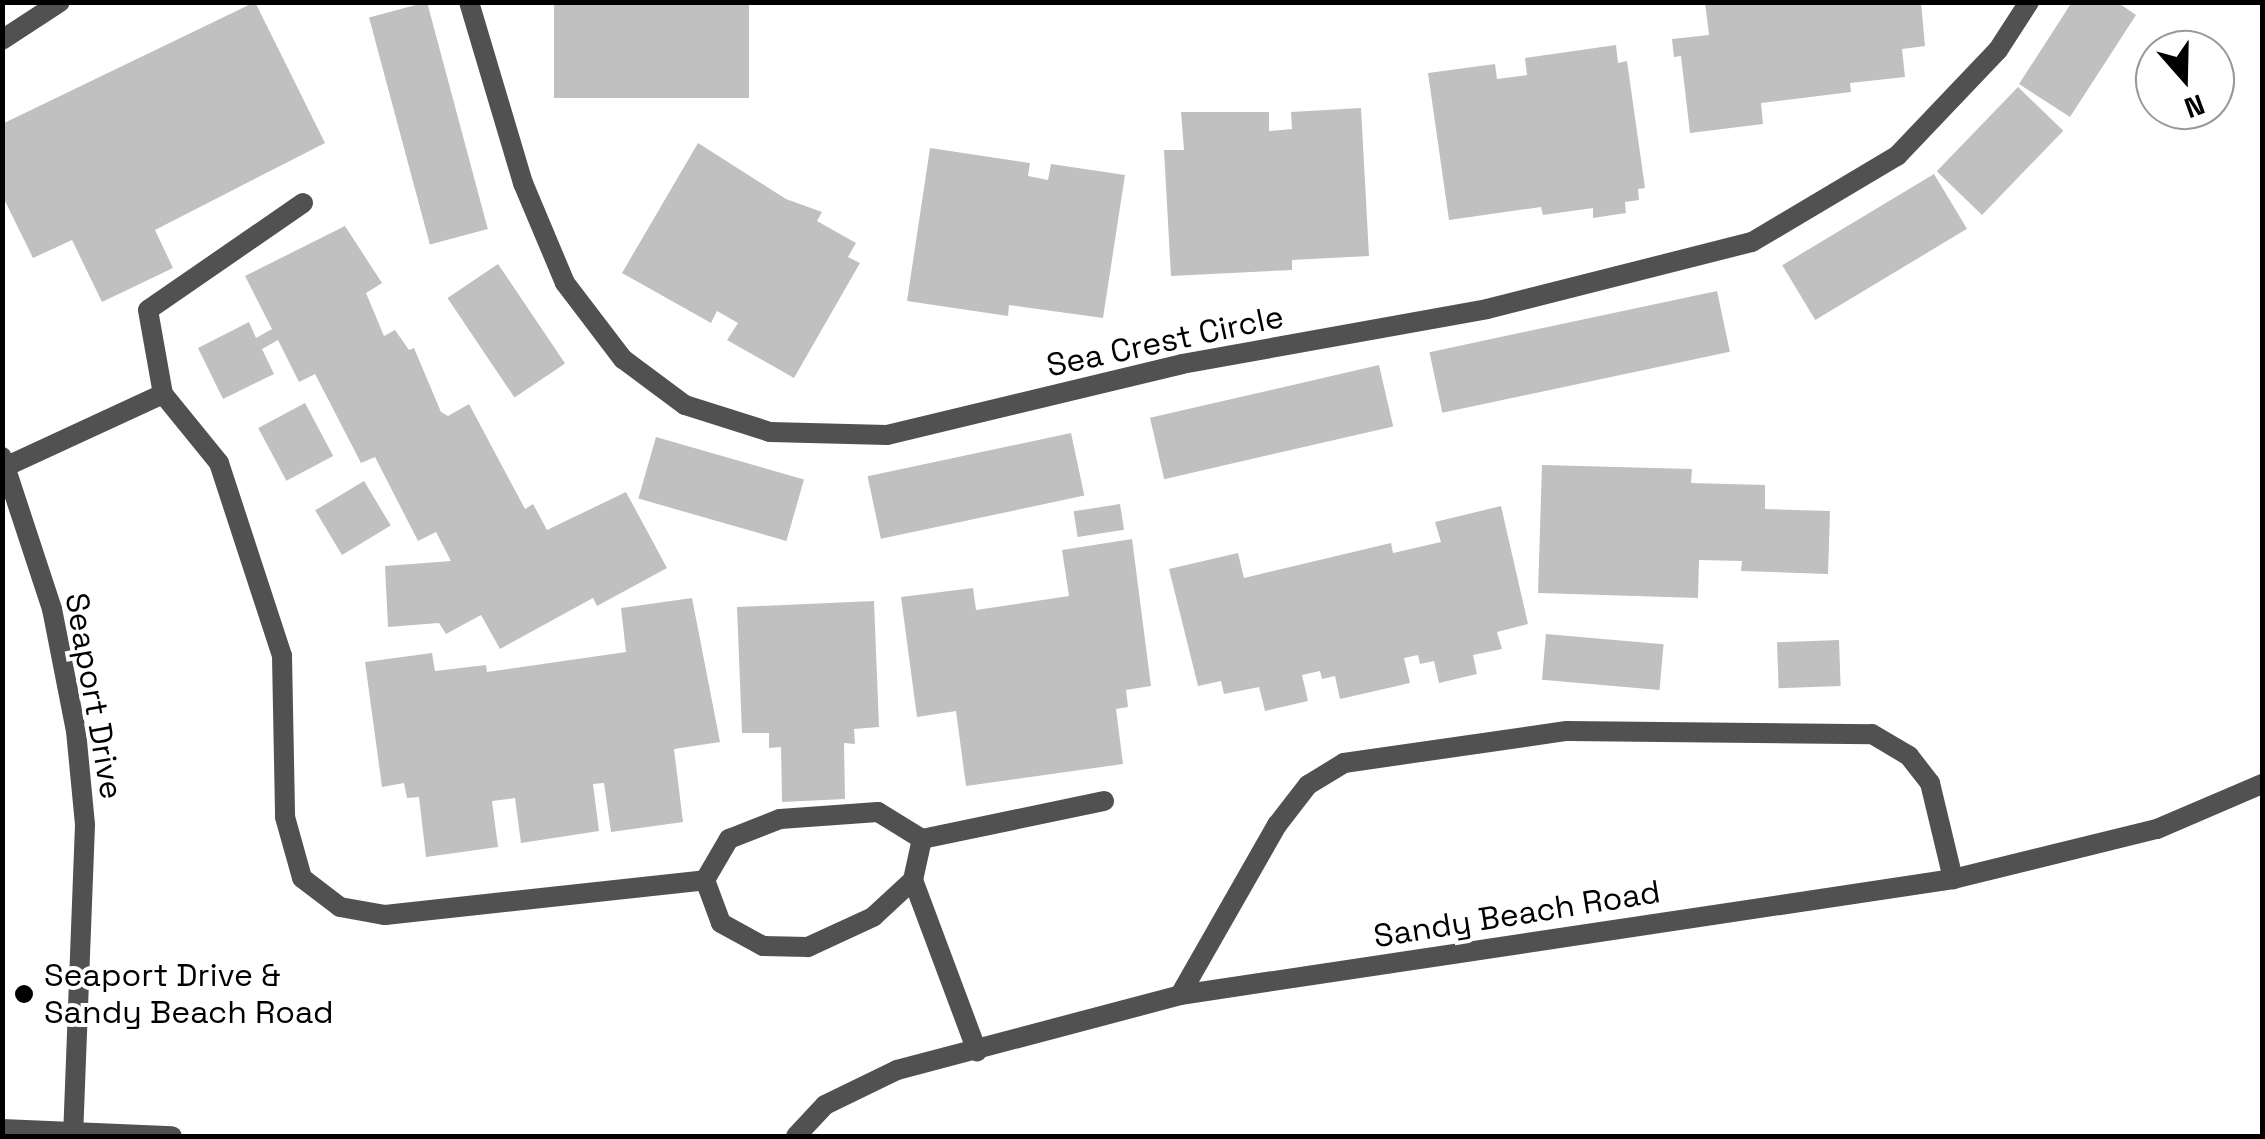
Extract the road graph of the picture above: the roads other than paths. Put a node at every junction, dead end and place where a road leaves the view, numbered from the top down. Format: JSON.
{"nodes":[{"id":1,"x":60,"y":2,"type":"edge"},
{"id":2,"x":469,"y":2,"type":"edge"},
{"id":3,"x":2029,"y":2,"type":"edge"},
{"id":4,"x":2,"y":40,"type":"edge"},
{"id":5,"x":303,"y":204,"type":"dead end"},
{"id":6,"x":163,"y":394,"type":"junction"},
{"id":7,"x":5,"y":461,"type":"edge"},
{"id":8,"x":2262,"y":784,"type":"edge"},
{"id":9,"x":1104,"y":801,"type":"dead end"},
{"id":10,"x":922,"y":840,"type":"junction"},
{"id":11,"x":1953,"y":879,"type":"junction"},
{"id":12,"x":705,"y":880,"type":"junction"},
{"id":13,"x":913,"y":880,"type":"junction"},
{"id":14,"x":1180,"y":995,"type":"junction"},
{"id":15,"x":977,"y":1051,"type":"junction"},
{"id":16,"x":2,"y":1129,"type":"edge"},
{"id":17,"x":73,"y":1132,"type":"junction"},
{"id":18,"x":172,"y":1136,"type":"edge"},
{"id":19,"x":796,"y":1136,"type":"edge"}],
"edges":[{"from":1,"to":4,"type":"street"},
{"from":2,"to":3,"type":"street","name":"Sea Crest Circle"},
{"from":5,"to":6,"type":"street"},
{"from":6,"to":7,"type":"street"},
{"from":6,"to":12,"type":"street"},
{"from":7,"to":17,"type":"street","name":"Seaport Drive"},
{"from":8,"to":11,"type":"street","name":"Sandy Beach Road"},
{"from":9,"to":10,"type":"street"},
{"from":10,"to":12,"type":"street"},
{"from":10,"to":13,"type":"street"},
{"from":11,"to":14,"type":"street","name":"Sandy Beach Road"},
{"from":11,"to":14,"type":"street"},
{"from":12,"to":13,"type":"street"},
{"from":13,"to":15,"type":"street"},
{"from":14,"to":15,"type":"street","name":"Sandy Beach Road"},
{"from":15,"to":19,"type":"street","name":"Sandy Beach Road"},
{"from":16,"to":17,"type":"street"},
{"from":17,"to":18,"type":"street"}]}
